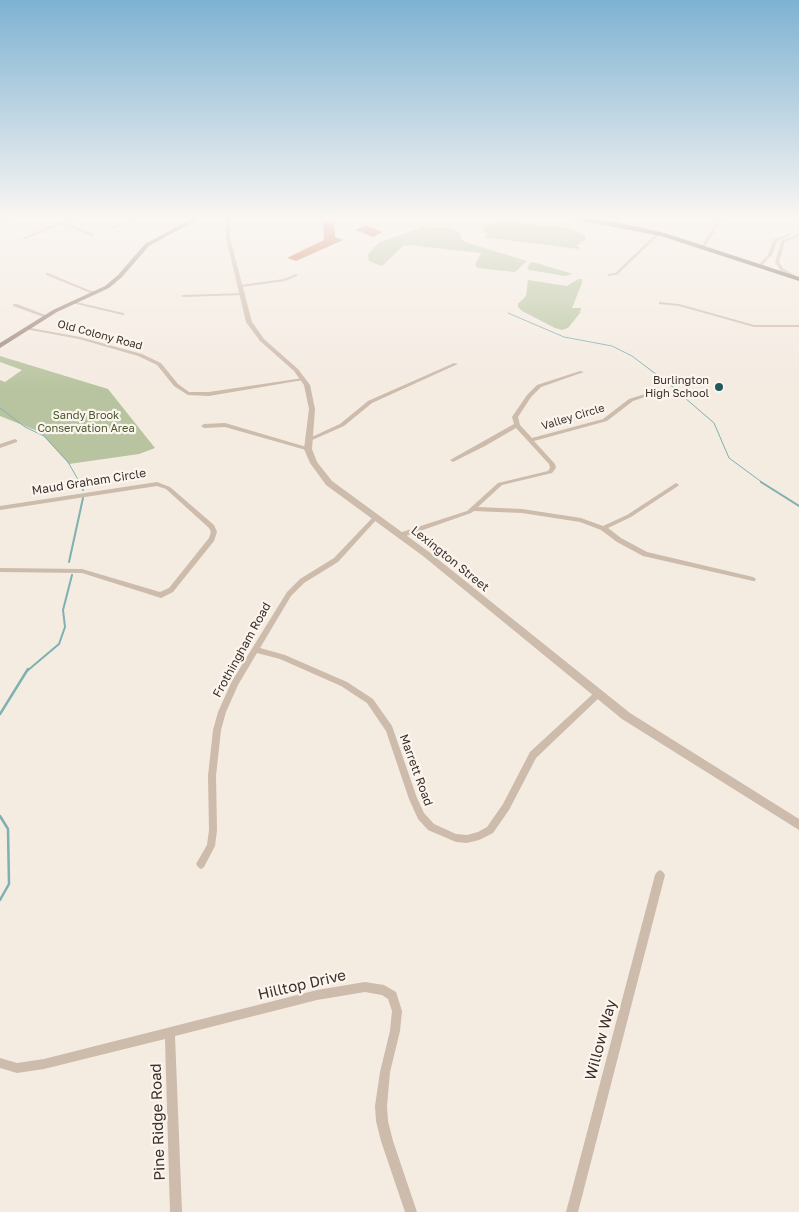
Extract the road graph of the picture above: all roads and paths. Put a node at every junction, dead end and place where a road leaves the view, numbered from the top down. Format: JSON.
{"nodes":[{"id":1,"x":48,"y":275,"type":"edge"},
{"id":2,"x":120,"y":275,"type":"edge"},
{"id":3,"x":238,"y":275,"type":"edge"},
{"id":4,"x":609,"y":275,"type":"dead end"},
{"id":5,"x":612,"y":275,"type":"edge"},
{"id":6,"x":296,"y":276,"type":"dead end"},
{"id":7,"x":242,"y":290,"type":"junction"},
{"id":8,"x":94,"y":293,"type":"junction"},
{"id":9,"x":182,"y":296,"type":"dead end"},
{"id":10,"x":74,"y":302,"type":"junction"},
{"id":11,"x":661,"y":303,"type":"dead end"},
{"id":12,"x":15,"y":305,"type":"dead end"},
{"id":13,"x":123,"y":314,"type":"dead end"},
{"id":14,"x":46,"y":316,"type":"junction"},
{"id":15,"x":799,"y":326,"type":"edge"},
{"id":16,"x":27,"y":328,"type":"junction"},
{"id":17,"x":0,"y":346,"type":"edge"},
{"id":18,"x":456,"y":364,"type":"dead end"},
{"id":19,"x":582,"y":372,"type":"dead end"},
{"id":20,"x":303,"y":379,"type":"junction"},
{"id":21,"x":645,"y":396,"type":"dead end"},
{"id":22,"x":517,"y":425,"type":"junction"},
{"id":23,"x":204,"y":426,"type":"dead end"},
{"id":24,"x":530,"y":440,"type":"junction"},
{"id":25,"x":15,"y":441,"type":"dead end"},
{"id":26,"x":308,"y":445,"type":"junction"},
{"id":27,"x":0,"y":446,"type":"edge"},
{"id":28,"x":453,"y":460,"type":"dead end"},
{"id":29,"x":676,"y":485,"type":"dead end"},
{"id":30,"x":0,"y":508,"type":"edge"},
{"id":31,"x":474,"y":509,"type":"junction"},
{"id":32,"x":376,"y":517,"type":"junction"},
{"id":33,"x":603,"y":528,"type":"junction"},
{"id":34,"x":401,"y":535,"type":"junction"},
{"id":35,"x":0,"y":570,"type":"edge"},
{"id":36,"x":753,"y":579,"type":"dead end"},
{"id":37,"x":255,"y":649,"type":"junction"},
{"id":38,"x":598,"y":694,"type":"junction"},
{"id":39,"x":799,"y":825,"type":"edge"},
{"id":40,"x":201,"y":864,"type":"dead end"},
{"id":41,"x":660,"y":875,"type":"dead end"},
{"id":42,"x":170,"y":1032,"type":"junction"},
{"id":43,"x":0,"y":1063,"type":"edge"},
{"id":44,"x":176,"y":1212,"type":"edge"},
{"id":45,"x":411,"y":1212,"type":"edge"},
{"id":46,"x":572,"y":1212,"type":"edge"}],
"edges":[{"from":1,"to":8,"type":"street"},
{"from":2,"to":8,"type":"main road"},
{"from":3,"to":7,"type":"street"},
{"from":4,"to":5,"type":"street"},
{"from":6,"to":7,"type":"street"},
{"from":7,"to":9,"type":"street"},
{"from":7,"to":20,"type":"street"},
{"from":8,"to":10,"type":"main road"},
{"from":10,"to":13,"type":"street"},
{"from":10,"to":14,"type":"main road"},
{"from":11,"to":15,"type":"street"},
{"from":12,"to":14,"type":"street"},
{"from":14,"to":16,"type":"main road"},
{"from":16,"to":17,"type":"main road"},
{"from":16,"to":20,"type":"street","name":"Old Colony Road"},
{"from":18,"to":26,"type":"street"},
{"from":19,"to":22,"type":"street"},
{"from":20,"to":26,"type":"street"},
{"from":21,"to":24,"type":"street","name":"Valley Circle"},
{"from":22,"to":24,"type":"street"},
{"from":22,"to":28,"type":"street"},
{"from":23,"to":26,"type":"street"},
{"from":24,"to":31,"type":"street"},
{"from":25,"to":27,"type":"street"},
{"from":26,"to":32,"type":"street","name":"Lexington Street"},
{"from":29,"to":33,"type":"street"},
{"from":30,"to":35,"type":"street","name":"Maud Graham Circle"},
{"from":31,"to":33,"type":"street"},
{"from":31,"to":34,"type":"street"},
{"from":32,"to":34,"type":"street","name":"Lexington Street"},
{"from":32,"to":37,"type":"street","name":"Frothingham Road"},
{"from":33,"to":36,"type":"street"},
{"from":34,"to":38,"type":"street","name":"Lexington Street"},
{"from":37,"to":38,"type":"street","name":"Marrett Road"},
{"from":37,"to":40,"type":"street","name":"Frothingham Road"},
{"from":38,"to":39,"type":"street","name":"Lexington Street"},
{"from":41,"to":46,"type":"street","name":"Willow Way"},
{"from":42,"to":43,"type":"street","name":"Hilltop Drive"},
{"from":42,"to":44,"type":"street","name":"Pine Ridge Road"},
{"from":42,"to":45,"type":"street","name":"Hilltop Drive"}]}
